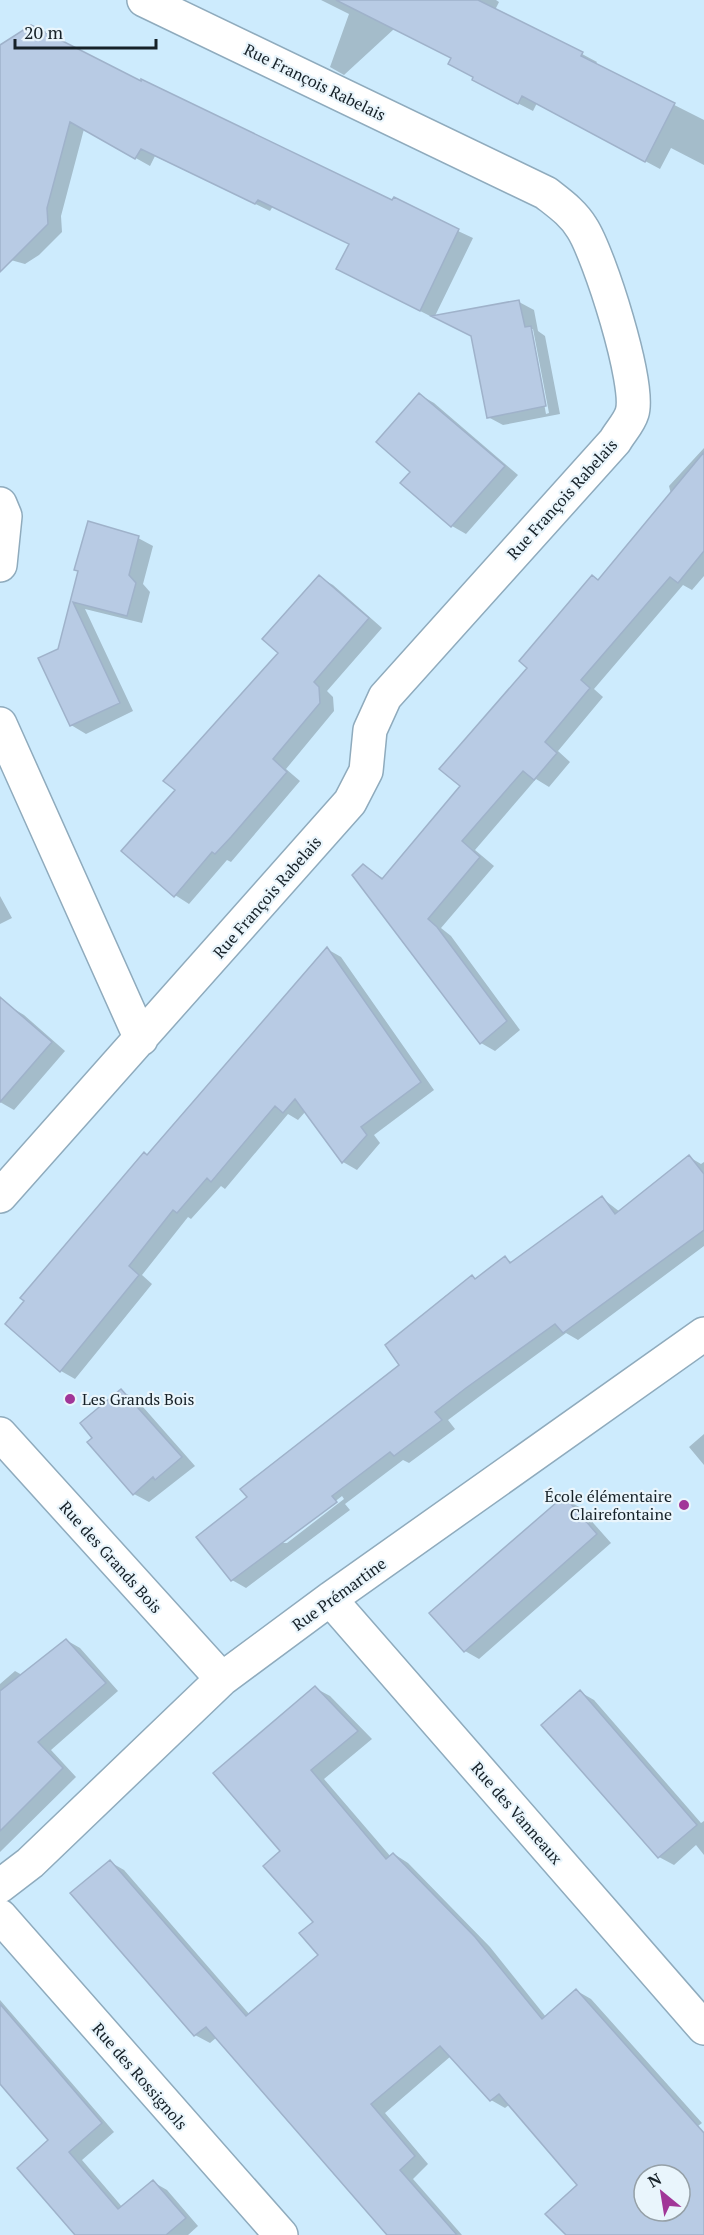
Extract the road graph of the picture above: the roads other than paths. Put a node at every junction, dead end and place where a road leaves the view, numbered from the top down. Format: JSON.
{"nodes":[{"id":1,"x":144,"y":0,"type":"edge"},
{"id":2,"x":0,"y":504,"type":"edge"},
{"id":3,"x":0,"y":565,"type":"edge"},
{"id":4,"x":0,"y":724,"type":"edge"},
{"id":5,"x":141,"y":1039,"type":"junction"},
{"id":6,"x":0,"y":1196,"type":"edge"},
{"id":7,"x":704,"y":1334,"type":"edge"},
{"id":8,"x":0,"y":1434,"type":"edge"},
{"id":9,"x":330,"y":1599,"type":"junction"},
{"id":10,"x":222,"y":1679,"type":"junction"},
{"id":11,"x":0,"y":1886,"type":"edge"},
{"id":12,"x":0,"y":1916,"type":"edge"},
{"id":13,"x":704,"y":2028,"type":"edge"},
{"id":14,"x":281,"y":2235,"type":"edge"}],
"edges":[{"from":1,"to":5,"type":"street","name":"Rue François Rabelais"},
{"from":2,"to":3,"type":"street"},
{"from":4,"to":5,"type":"street"},
{"from":5,"to":6,"type":"street","name":"Rue François Rabelais"},
{"from":7,"to":9,"type":"street","name":"Rue Prémartine"},
{"from":8,"to":10,"type":"street","name":"Rue des Grands Bois"},
{"from":9,"to":10,"type":"street","name":"Rue Prémartine"},
{"from":9,"to":13,"type":"street","name":"Rue des Vanneaux"},
{"from":10,"to":11,"type":"street","name":"Rue Prémartine"},
{"from":12,"to":14,"type":"street","name":"Rue des Rossignols"}]}
